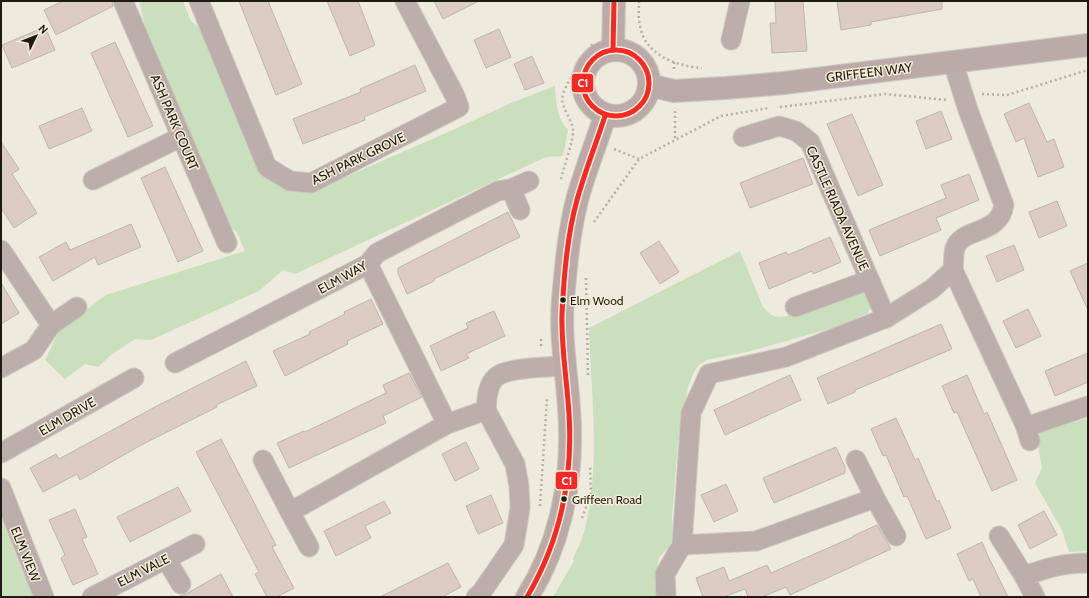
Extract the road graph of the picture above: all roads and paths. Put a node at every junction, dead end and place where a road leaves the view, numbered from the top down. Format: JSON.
{"nodes":[{"id":1,"x":123,"y":1,"type":"edge"},
{"id":2,"x":199,"y":1,"type":"edge"},
{"id":3,"x":405,"y":1,"type":"edge"},
{"id":4,"x":614,"y":1,"type":"edge"},
{"id":5,"x":639,"y":1,"type":"edge"},
{"id":6,"x":740,"y":1,"type":"edge"},
{"id":7,"x":731,"y":40,"type":"dead end"},
{"id":8,"x":1088,"y":44,"type":"edge"},
{"id":9,"x":613,"y":50,"type":"junction"},
{"id":10,"x":952,"y":62,"type":"junction"},
{"id":11,"x":708,"y":68,"type":"dead end"},
{"id":12,"x":1088,"y":70,"type":"edge"},
{"id":13,"x":649,"y":85,"type":"junction"},
{"id":14,"x":975,"y":98,"type":"junction"},
{"id":15,"x":605,"y":116,"type":"junction"},
{"id":16,"x":182,"y":137,"type":"junction"},
{"id":17,"x":743,"y":138,"type":"dead end"},
{"id":18,"x":93,"y":180,"type":"dead end"},
{"id":19,"x":529,"y":181,"type":"dead end"},
{"id":20,"x":511,"y":189,"type":"junction"},
{"id":21,"x":520,"y":210,"type":"dead end"},
{"id":22,"x":590,"y":226,"type":"dead end"},
{"id":23,"x":227,"y":243,"type":"dead end"},
{"id":24,"x":1,"y":250,"type":"edge"},
{"id":25,"x":368,"y":264,"type":"junction"},
{"id":26,"x":953,"y":270,"type":"junction"},
{"id":27,"x":586,"y":271,"type":"dead end"},
{"id":28,"x":869,"y":280,"type":"junction"},
{"id":29,"x":78,"y":307,"type":"dead end"},
{"id":30,"x":795,"y":307,"type":"dead end"},
{"id":31,"x":886,"y":318,"type":"junction"},
{"id":32,"x":51,"y":325,"type":"junction"},
{"id":33,"x":175,"y":363,"type":"dead end"},
{"id":34,"x":564,"y":366,"type":"junction"},
{"id":35,"x":1,"y":368,"type":"edge"},
{"id":36,"x":134,"y":378,"type":"dead end"},
{"id":37,"x":588,"y":379,"type":"dead end"},
{"id":38,"x":1088,"y":406,"type":"edge"},
{"id":39,"x":486,"y":410,"type":"junction"},
{"id":40,"x":448,"y":424,"type":"junction"},
{"id":41,"x":1,"y":453,"type":"edge"},
{"id":42,"x":263,"y":460,"type":"dead end"},
{"id":43,"x":856,"y":460,"type":"dead end"},
{"id":44,"x":590,"y":463,"type":"dead end"},
{"id":45,"x":1,"y":488,"type":"edge"},
{"id":46,"x":874,"y":498,"type":"junction"},
{"id":47,"x":290,"y":512,"type":"junction"},
{"id":48,"x":581,"y":523,"type":"dead end"},
{"id":49,"x":896,"y":536,"type":"dead end"},
{"id":50,"x":999,"y":536,"type":"dead end"},
{"id":51,"x":195,"y":544,"type":"dead end"},
{"id":52,"x":682,"y":545,"type":"junction"},
{"id":53,"x":309,"y":547,"type":"dead end"},
{"id":54,"x":166,"y":559,"type":"junction"},
{"id":55,"x":1088,"y":563,"type":"edge"},
{"id":56,"x":1024,"y":576,"type":"junction"},
{"id":57,"x":180,"y":584,"type":"dead end"},
{"id":58,"x":44,"y":597,"type":"edge"},
{"id":59,"x":92,"y":597,"type":"edge"},
{"id":60,"x":476,"y":597,"type":"edge"},
{"id":61,"x":527,"y":597,"type":"edge"},
{"id":62,"x":666,"y":597,"type":"edge"},
{"id":63,"x":1035,"y":597,"type":"edge"}],
"edges":[{"from":1,"to":16,"type":"street","name":"ASH PARK COURT"},
{"from":2,"to":3,"type":"street","name":"ASH PARK GROVE"},
{"from":4,"to":9,"type":"street"},
{"from":5,"to":11,"type":"path"},
{"from":6,"to":7,"type":"street"},
{"from":8,"to":10,"type":"street","name":"GRIFFEEN WAY"},
{"from":9,"to":13,"type":"street"},
{"from":9,"to":15,"type":"street"},
{"from":10,"to":13,"type":"street","name":"GRIFFEEN WAY"},
{"from":10,"to":14,"type":"street"},
{"from":12,"to":14,"type":"path"},
{"from":13,"to":15,"type":"street"},
{"from":14,"to":22,"type":"path"},
{"from":14,"to":26,"type":"street"},
{"from":15,"to":34,"type":"street"},
{"from":16,"to":18,"type":"street"},
{"from":16,"to":23,"type":"street","name":"ASH PARK COURT"},
{"from":17,"to":28,"type":"street","name":"CASTLE RIADA AVENUE"},
{"from":19,"to":20,"type":"street","name":"ELM WAY"},
{"from":20,"to":21,"type":"street"},
{"from":20,"to":25,"type":"street","name":"ELM WAY"},
{"from":24,"to":32,"type":"street"},
{"from":25,"to":33,"type":"street","name":"ELM WAY"},
{"from":25,"to":40,"type":"street"},
{"from":26,"to":31,"type":"street"},
{"from":26,"to":38,"type":"street"},
{"from":27,"to":37,"type":"path"},
{"from":28,"to":30,"type":"street"},
{"from":28,"to":31,"type":"street","name":"CASTLE RIADA AVENUE"},
{"from":29,"to":32,"type":"street"},
{"from":31,"to":52,"type":"street"},
{"from":32,"to":35,"type":"street"},
{"from":34,"to":39,"type":"street"},
{"from":34,"to":61,"type":"street"},
{"from":36,"to":41,"type":"street","name":"ELM DRIVE"},
{"from":39,"to":40,"type":"street"},
{"from":39,"to":60,"type":"street"},
{"from":40,"to":47,"type":"street"},
{"from":42,"to":47,"type":"street"},
{"from":43,"to":46,"type":"street"},
{"from":44,"to":48,"type":"path"},
{"from":45,"to":58,"type":"street","name":"ELM VIEW"},
{"from":46,"to":49,"type":"street"},
{"from":46,"to":52,"type":"street"},
{"from":47,"to":53,"type":"street"},
{"from":50,"to":56,"type":"street"},
{"from":51,"to":54,"type":"street","name":"ELM VALE"},
{"from":52,"to":62,"type":"street"},
{"from":54,"to":57,"type":"street"},
{"from":54,"to":59,"type":"street","name":"ELM VALE"},
{"from":55,"to":56,"type":"street"},
{"from":56,"to":63,"type":"street"}]}
